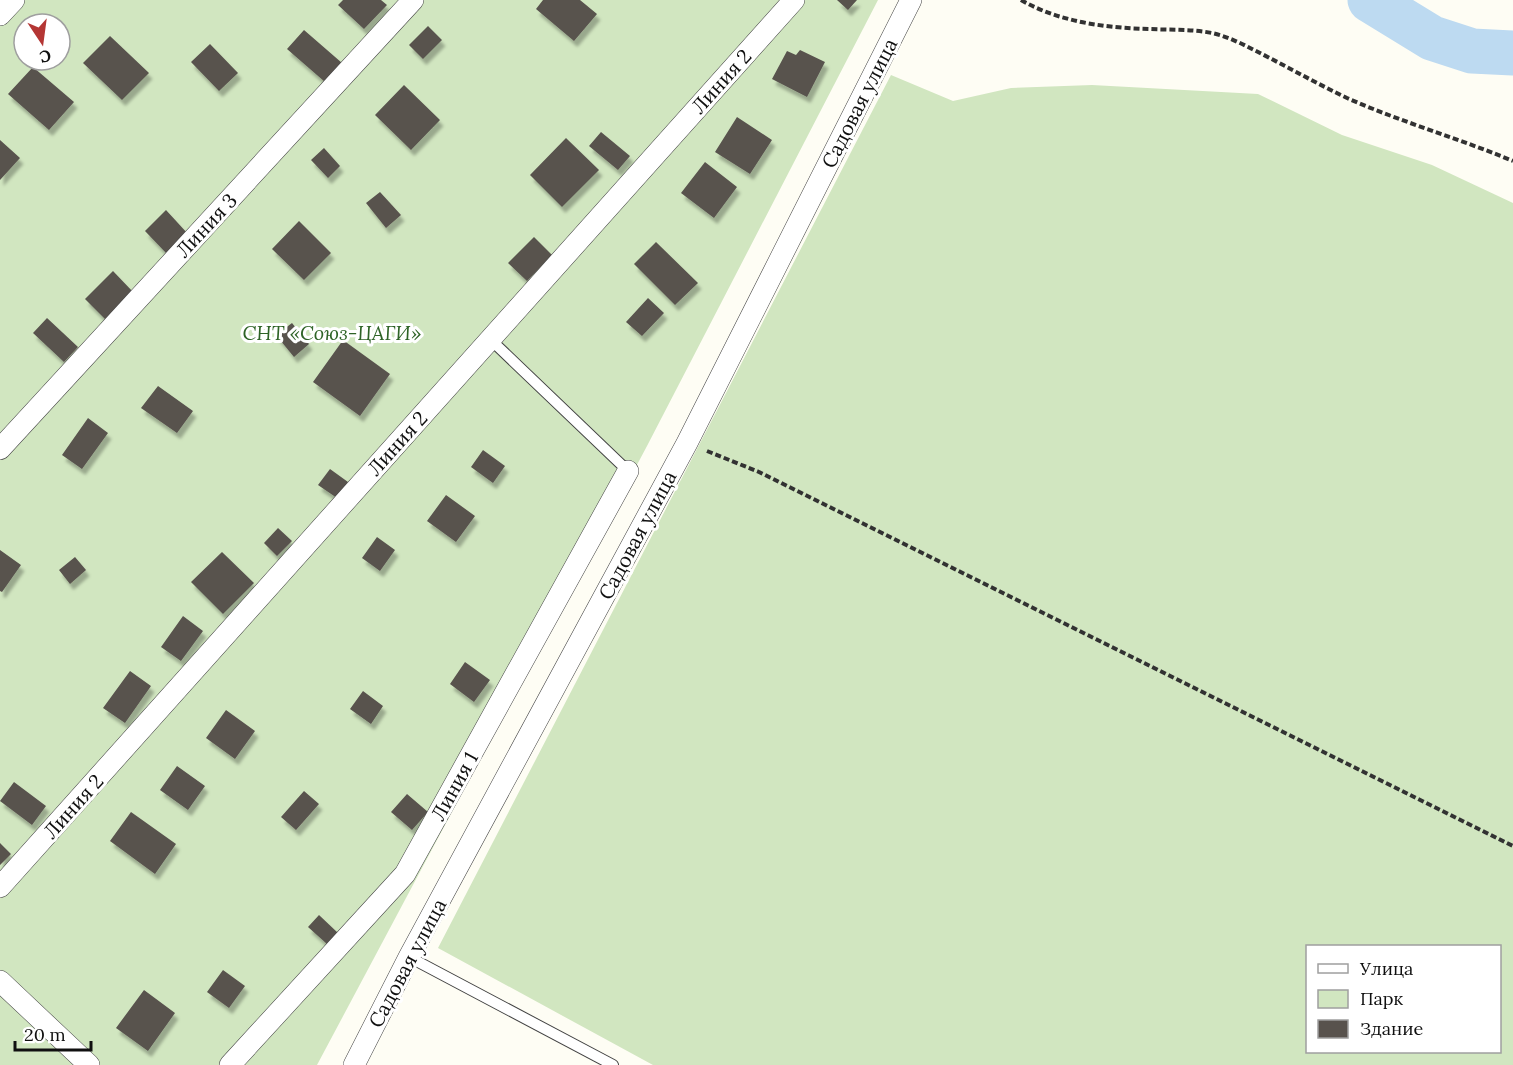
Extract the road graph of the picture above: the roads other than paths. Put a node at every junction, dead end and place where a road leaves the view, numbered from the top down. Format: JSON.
{"nodes":[{"id":1,"x":14,"y":0,"type":"edge"},
{"id":2,"x":413,"y":0,"type":"edge"},
{"id":3,"x":794,"y":0,"type":"edge"},
{"id":4,"x":911,"y":0,"type":"edge"},
{"id":5,"x":0,"y":15,"type":"edge"},
{"id":6,"x":490,"y":339,"type":"junction"},
{"id":7,"x":0,"y":449,"type":"edge"},
{"id":8,"x":628,"y":471,"type":"joint"},
{"id":9,"x":0,"y":887,"type":"edge"},
{"id":10,"x":409,"y":957,"type":"junction"},
{"id":11,"x":0,"y":981,"type":"edge"},
{"id":12,"x":89,"y":1065,"type":"edge"},
{"id":13,"x":230,"y":1065,"type":"edge"},
{"id":14,"x":354,"y":1065,"type":"edge"},
{"id":15,"x":613,"y":1065,"type":"edge"}],
"edges":[{"from":1,"to":5,"type":"street"},
{"from":2,"to":7,"type":"street","name":"Линия 3"},
{"from":3,"to":6,"type":"street","name":"Линия 2"},
{"from":4,"to":10,"type":"street","name":"Садовая улица"},
{"from":6,"to":8,"type":"lane"},
{"from":6,"to":9,"type":"street","name":"Линия 2"},
{"from":8,"to":13,"type":"street","name":"Линия 1"},
{"from":10,"to":14,"type":"street","name":"Садовая улица"},
{"from":10,"to":15,"type":"lane"},
{"from":11,"to":12,"type":"street"}]}
